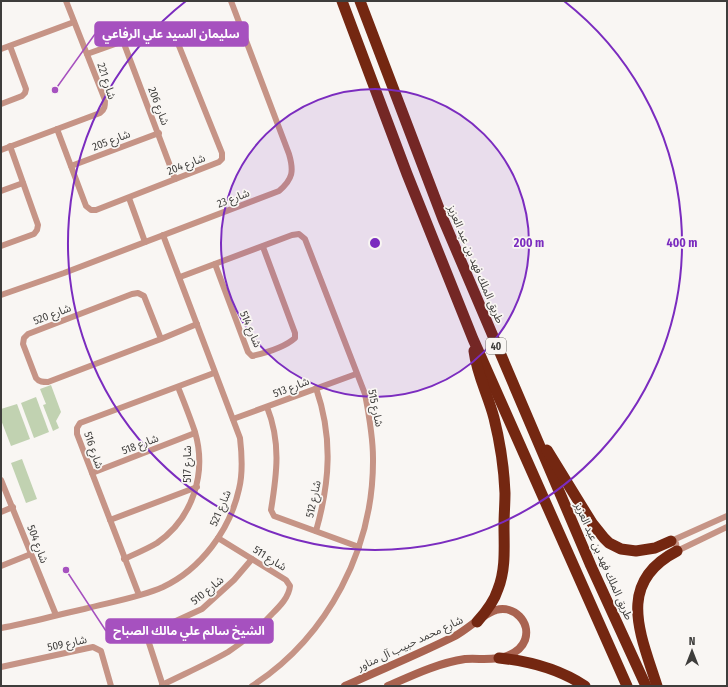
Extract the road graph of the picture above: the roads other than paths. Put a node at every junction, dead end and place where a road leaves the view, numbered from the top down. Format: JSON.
{"nodes":[{"id":1,"x":66,"y":1,"type":"edge"},
{"id":2,"x":231,"y":1,"type":"edge"},
{"id":3,"x":342,"y":1,"type":"edge"},
{"id":4,"x":360,"y":1,"type":"edge"},
{"id":5,"x":74,"y":22,"type":"junction"},
{"id":6,"x":124,"y":41,"type":"junction"},
{"id":7,"x":10,"y":46,"type":"junction"},
{"id":8,"x":1,"y":50,"type":"edge"},
{"id":9,"x":87,"y":54,"type":"junction"},
{"id":10,"x":1,"y":104,"type":"edge"},
{"id":11,"x":57,"y":129,"type":"junction"},
{"id":12,"x":159,"y":133,"type":"junction"},
{"id":13,"x":10,"y":146,"type":"junction"},
{"id":14,"x":1,"y":150,"type":"edge"},
{"id":15,"x":71,"y":166,"type":"junction"},
{"id":16,"x":175,"y":179,"type":"junction"},
{"id":17,"x":22,"y":183,"type":"junction"},
{"id":18,"x":1,"y":191,"type":"edge"},
{"id":19,"x":128,"y":198,"type":"junction"},
{"id":20,"x":163,"y":235,"type":"junction"},
{"id":21,"x":145,"y":242,"type":"junction"},
{"id":22,"x":1,"y":246,"type":"edge"},
{"id":23,"x":263,"y":247,"type":"junction"},
{"id":24,"x":215,"y":264,"type":"junction"},
{"id":25,"x":180,"y":277,"type":"junction"},
{"id":26,"x":1,"y":295,"type":"edge"},
{"id":27,"x":197,"y":324,"type":"junction"},
{"id":28,"x":160,"y":339,"type":"junction"},
{"id":29,"x":473,"y":339,"type":"junction"},
{"id":30,"x":214,"y":373,"type":"junction"},
{"id":31,"x":356,"y":374,"type":"junction"},
{"id":32,"x":178,"y":387,"type":"junction"},
{"id":33,"x":316,"y":388,"type":"junction"},
{"id":34,"x":267,"y":407,"type":"junction"},
{"id":35,"x":233,"y":419,"type":"junction"},
{"id":36,"x":527,"y":419,"type":"junction"},
{"id":37,"x":195,"y":433,"type":"junction"},
{"id":38,"x":92,"y":473,"type":"junction"},
{"id":39,"x":1,"y":480,"type":"edge"},
{"id":40,"x":197,"y":487,"type":"junction"},
{"id":41,"x":13,"y":507,"type":"junction"},
{"id":42,"x":1,"y":512,"type":"edge"},
{"id":43,"x":727,"y":516,"type":"edge"},
{"id":44,"x":110,"y":520,"type":"junction"},
{"id":45,"x":727,"y":527,"type":"edge"},
{"id":46,"x":316,"y":531,"type":"junction"},
{"id":47,"x":218,"y":538,"type":"junction"},
{"id":48,"x":674,"y":546,"type":"junction"},
{"id":49,"x":359,"y":547,"type":"junction"},
{"id":50,"x":31,"y":554,"type":"junction"},
{"id":51,"x":124,"y":559,"type":"junction"},
{"id":52,"x":252,"y":559,"type":"junction"},
{"id":53,"x":1,"y":566,"type":"edge"},
{"id":54,"x":139,"y":595,"type":"junction"},
{"id":55,"x":56,"y":615,"type":"junction"},
{"id":56,"x":477,"y":622,"type":"junction"},
{"id":57,"x":1,"y":628,"type":"edge"},
{"id":58,"x":499,"y":658,"type":"junction"},
{"id":59,"x":1,"y":667,"type":"edge"},
{"id":60,"x":162,"y":685,"type":"edge"},
{"id":61,"x":111,"y":686,"type":"edge"},
{"id":62,"x":252,"y":686,"type":"edge"},
{"id":63,"x":345,"y":686,"type":"edge"},
{"id":64,"x":388,"y":686,"type":"edge"},
{"id":65,"x":585,"y":686,"type":"edge"},
{"id":66,"x":627,"y":686,"type":"edge"},
{"id":67,"x":646,"y":686,"type":"edge"},
{"id":68,"x":657,"y":686,"type":"edge"}],
"edges":[{"from":1,"to":5,"type":"street","name":"شارع 221"},
{"from":2,"to":20,"type":"street","name":"شارع 23"},
{"from":3,"to":29,"type":"highway","number":"40"},
{"from":4,"to":36,"type":"highway","name":"طريق الملك فهد بن عبد العزيز","number":"40"},
{"from":5,"to":7,"type":"street"},
{"from":5,"to":9,"type":"street","name":"شارع 221"},
{"from":6,"to":9,"type":"street","name":"شارع 204"},
{"from":6,"to":12,"type":"street","name":"شارع 206"},
{"from":6,"to":16,"type":"street","name":"شارع 204"},
{"from":7,"to":8,"type":"street"},
{"from":7,"to":10,"type":"street"},
{"from":9,"to":11,"type":"street","name":"شارع 221"},
{"from":11,"to":13,"type":"street","name":"شارع 221"},
{"from":11,"to":15,"type":"street","name":"شارع 204"},
{"from":12,"to":15,"type":"street","name":"شارع 205"},
{"from":12,"to":16,"type":"street","name":"شارع 206"},
{"from":13,"to":14,"type":"street","name":"شارع 221"},
{"from":13,"to":17,"type":"street"},
{"from":15,"to":19,"type":"street","name":"شارع 204"},
{"from":16,"to":19,"type":"street","name":"شارع 204"},
{"from":17,"to":18,"type":"street"},
{"from":17,"to":22,"type":"street"},
{"from":19,"to":21,"type":"street"},
{"from":20,"to":21,"type":"street","name":"شارع 23"},
{"from":20,"to":25,"type":"street","name":"شارع 521"},
{"from":21,"to":26,"type":"street","name":"شارع 23"},
{"from":23,"to":24,"type":"street","name":"شارع 515"},
{"from":23,"to":24,"type":"street","name":"شارع 514"},
{"from":23,"to":31,"type":"street","name":"شارع 515"},
{"from":24,"to":25,"type":"street","name":"شارع 515"},
{"from":25,"to":27,"type":"street","name":"شارع 521"},
{"from":27,"to":28,"type":"street","name":"شارع 520"},
{"from":27,"to":30,"type":"street","name":"شارع 521"},
{"from":28,"to":28,"type":"street","name":"شارع 520"},
{"from":29,"to":56,"type":"highway"},
{"from":29,"to":66,"type":"highway","number":"40"},
{"from":30,"to":32,"type":"street","name":"شارع 516"},
{"from":30,"to":35,"type":"street","name":"شارع 521"},
{"from":31,"to":33,"type":"street","name":"شارع 513"},
{"from":31,"to":49,"type":"street","name":"شارع 515"},
{"from":32,"to":37,"type":"street","name":"شارع 517"},
{"from":32,"to":38,"type":"street","name":"شارع 516"},
{"from":33,"to":34,"type":"street","name":"شارع 513"},
{"from":33,"to":46,"type":"street","name":"شارع 512"},
{"from":34,"to":35,"type":"street","name":"شارع 513"},
{"from":34,"to":46,"type":"street","name":"شارع 512"},
{"from":35,"to":47,"type":"street","name":"شارع 521"},
{"from":36,"to":48,"type":"highway"},
{"from":36,"to":67,"type":"highway","name":"طريق الملك فهد بن عبد العزيز","number":"40"},
{"from":37,"to":38,"type":"street","name":"شارع 518"},
{"from":37,"to":40,"type":"street","name":"شارع 517"},
{"from":38,"to":44,"type":"street","name":"شارع 516"},
{"from":39,"to":41,"type":"street","name":"شارع 504"},
{"from":40,"to":44,"type":"street"},
{"from":40,"to":51,"type":"street","name":"شارع 517"},
{"from":41,"to":42,"type":"street"},
{"from":41,"to":50,"type":"street","name":"شارع 504"},
{"from":43,"to":48,"type":"street"},
{"from":44,"to":51,"type":"street","name":"شارع 516"},
{"from":45,"to":48,"type":"street"},
{"from":46,"to":49,"type":"street"},
{"from":47,"to":52,"type":"street","name":"شارع 511"},
{"from":47,"to":54,"type":"street","name":"شارع 521"},
{"from":48,"to":68,"type":"highway"},
{"from":49,"to":62,"type":"street","name":"شارع 515"},
{"from":50,"to":53,"type":"street"},
{"from":50,"to":55,"type":"street","name":"شارع 504"},
{"from":51,"to":54,"type":"street","name":"شارع 516"},
{"from":52,"to":60,"type":"street","name":"شارع 510"},
{"from":52,"to":60,"type":"street","name":"شارع 511"},
{"from":54,"to":55,"type":"street","name":"شارع 521"},
{"from":55,"to":57,"type":"street","name":"شارع 521"},
{"from":56,"to":58,"type":"main road","name":"شارع محمد حبيب آل مناور"},
{"from":56,"to":63,"type":"main road","name":"شارع محمد حبيب آل مناور"},
{"from":58,"to":64,"type":"main road","name":"شارع محمد حبيب آل مناور"},
{"from":58,"to":65,"type":"highway"},
{"from":59,"to":61,"type":"street","name":"شارع 509"}]}
